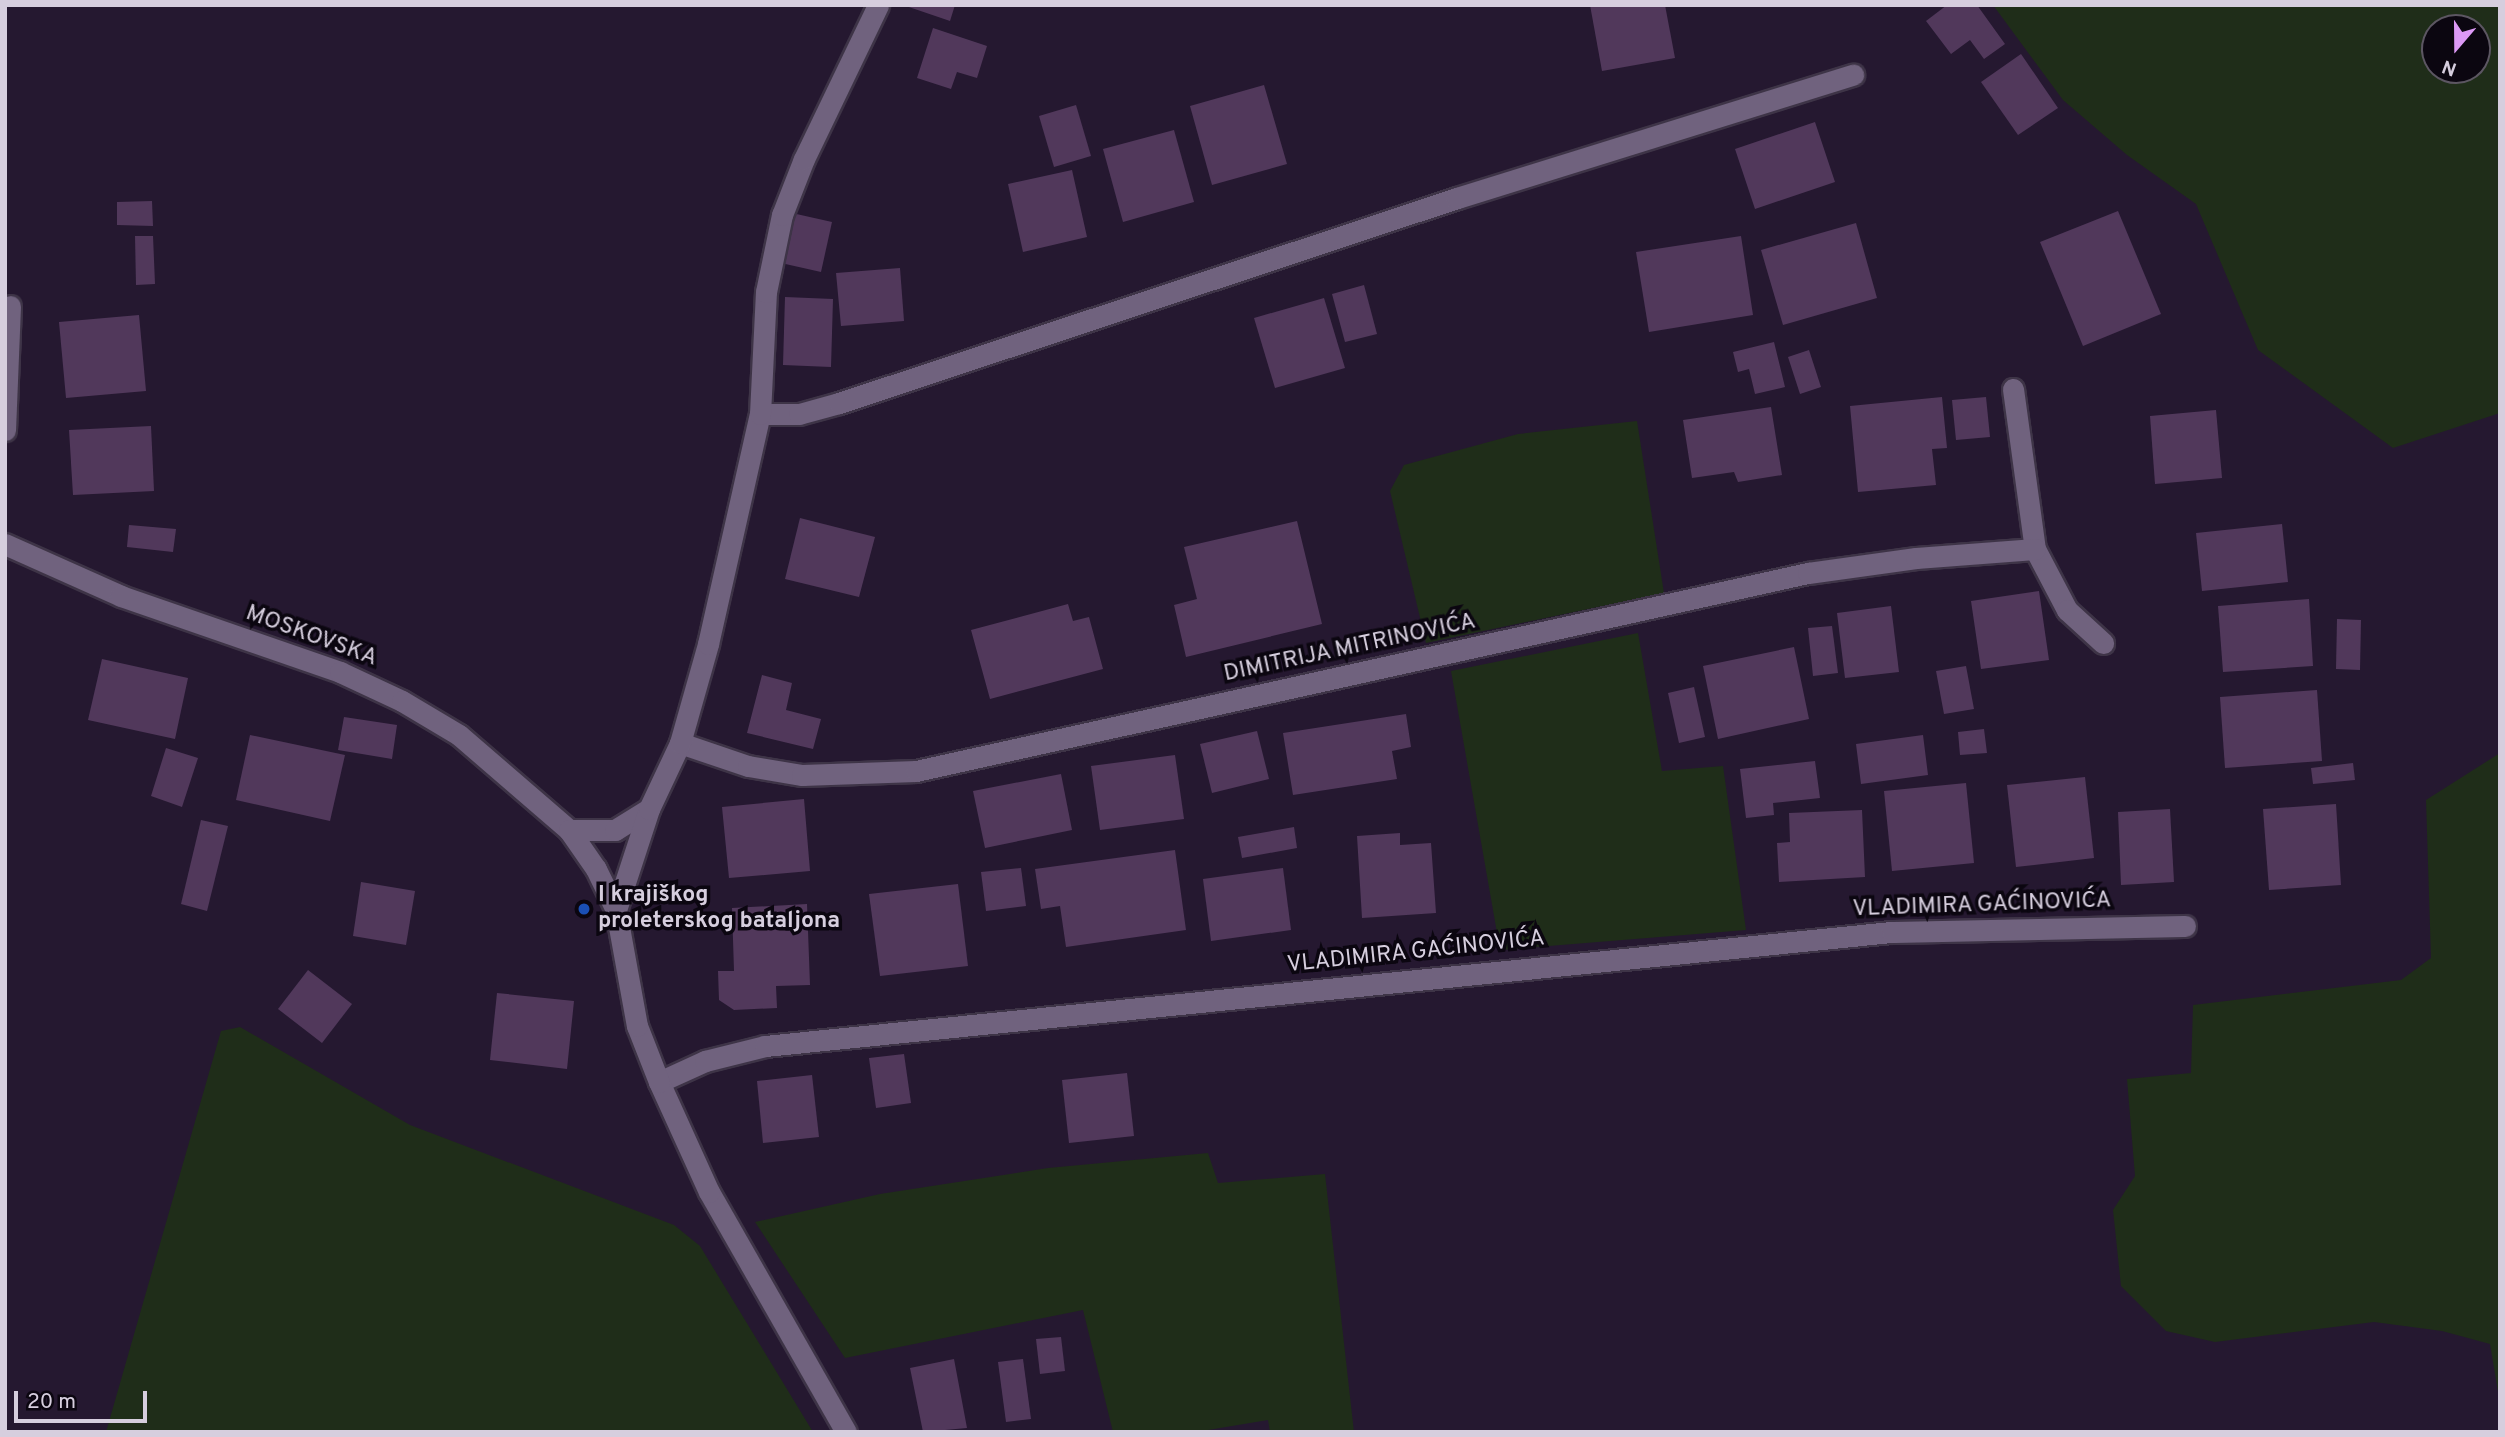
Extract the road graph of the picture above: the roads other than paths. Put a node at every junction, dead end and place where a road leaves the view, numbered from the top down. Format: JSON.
{"nodes":[{"id":1,"x":878,"y":5,"type":"edge"},
{"id":2,"x":1853,"y":75,"type":"dead end"},
{"id":3,"x":10,"y":306,"type":"dead end"},
{"id":4,"x":2013,"y":389,"type":"dead end"},
{"id":5,"x":760,"y":414,"type":"junction"},
{"id":6,"x":5,"y":430,"type":"edge"},
{"id":7,"x":5,"y":544,"type":"edge"},
{"id":8,"x":2035,"y":549,"type":"junction"},
{"id":9,"x":2103,"y":643,"type":"dead end"},
{"id":10,"x":680,"y":743,"type":"junction"},
{"id":11,"x":649,"y":809,"type":"junction"},
{"id":12,"x":569,"y":830,"type":"junction"},
{"id":13,"x":616,"y":909,"type":"junction"},
{"id":14,"x":2185,"y":926,"type":"dead end"},
{"id":15,"x":659,"y":1082,"type":"junction"},
{"id":16,"x":846,"y":1432,"type":"edge"}],
"edges":[{"from":1,"to":5,"type":"street"},
{"from":2,"to":5,"type":"street"},
{"from":3,"to":6,"type":"street"},
{"from":4,"to":8,"type":"street"},
{"from":5,"to":10,"type":"street"},
{"from":7,"to":12,"type":"street","name":"MOSKOVSKA"},
{"from":8,"to":9,"type":"street"},
{"from":8,"to":10,"type":"street","name":"DIMITRIJA MITRINOVIĆA"},
{"from":10,"to":11,"type":"street"},
{"from":11,"to":12,"type":"street"},
{"from":11,"to":13,"type":"street"},
{"from":12,"to":13,"type":"street","name":"MOSKOVSKA"},
{"from":13,"to":15,"type":"street"},
{"from":14,"to":15,"type":"street","name":"VLADIMIRA GAĆINOVIĆA"},
{"from":15,"to":16,"type":"street"}]}
